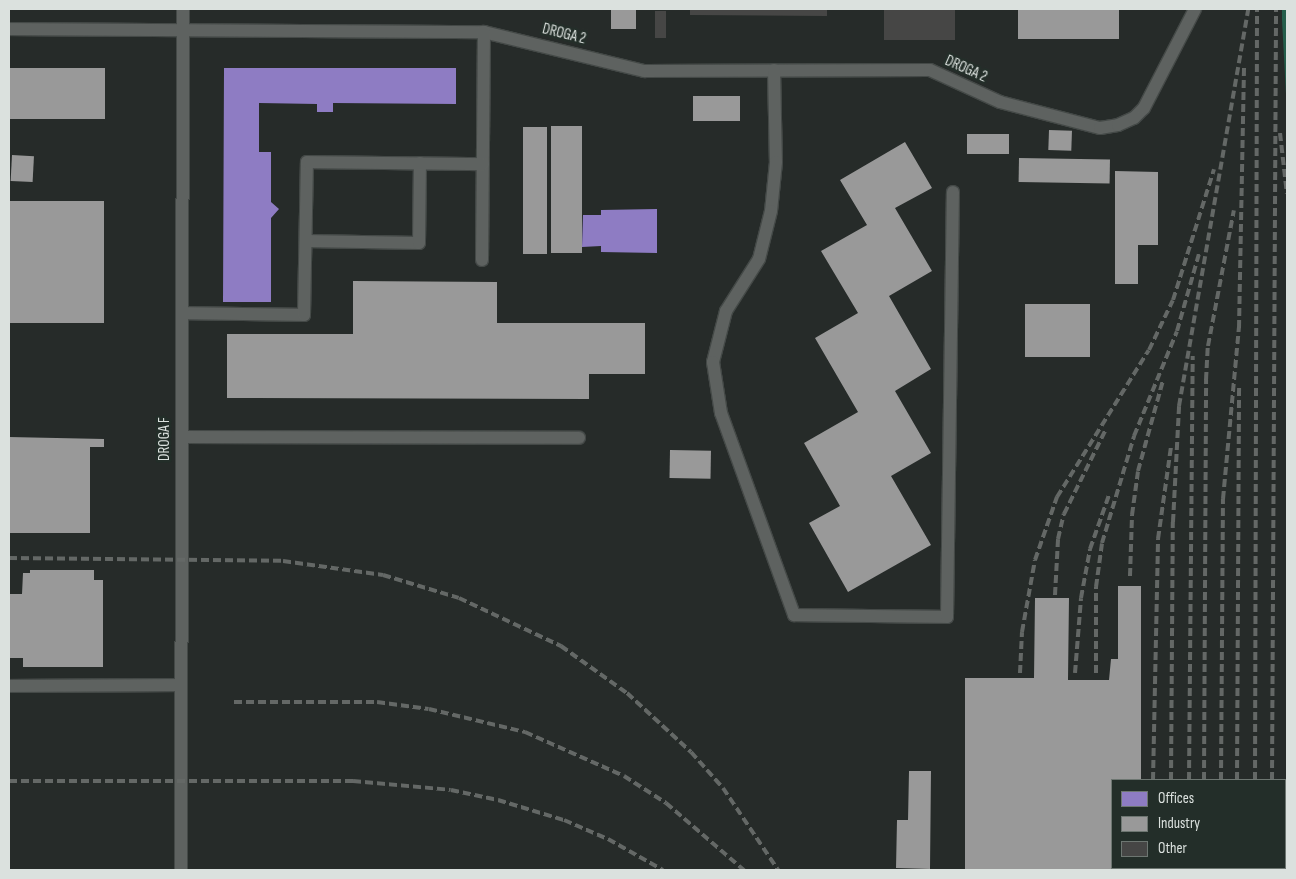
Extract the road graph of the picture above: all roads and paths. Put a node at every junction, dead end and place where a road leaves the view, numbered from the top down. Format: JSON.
{"nodes":[{"id":1,"x":183,"y":9,"type":"edge"},
{"id":2,"x":1195,"y":9,"type":"edge"},
{"id":3,"x":9,"y":29,"type":"edge"},
{"id":4,"x":183,"y":30,"type":"junction"},
{"id":5,"x":484,"y":32,"type":"junction"},
{"id":6,"x":774,"y":70,"type":"junction"},
{"id":7,"x":420,"y":163,"type":"junction"},
{"id":8,"x":483,"y":164,"type":"junction"},
{"id":9,"x":953,"y":192,"type":"dead end"},
{"id":10,"x":306,"y":242,"type":"junction"},
{"id":11,"x":482,"y":260,"type":"dead end"},
{"id":12,"x":182,"y":313,"type":"junction"},
{"id":13,"x":182,"y":436,"type":"junction"},
{"id":14,"x":578,"y":438,"type":"dead end"},
{"id":15,"x":181,"y":685,"type":"junction"},
{"id":16,"x":9,"y":686,"type":"edge"},
{"id":17,"x":181,"y":870,"type":"edge"}],
"edges":[{"from":1,"to":4,"type":"lane","name":"DROGA F"},
{"from":2,"to":6,"type":"lane","name":"DROGA 2"},
{"from":3,"to":4,"type":"lane","name":"DROGA 2"},
{"from":4,"to":5,"type":"lane","name":"DROGA 2"},
{"from":4,"to":12,"type":"lane","name":"DROGA F"},
{"from":5,"to":6,"type":"lane","name":"DROGA 2"},
{"from":5,"to":8,"type":"lane"},
{"from":6,"to":9,"type":"lane"},
{"from":7,"to":8,"type":"lane"},
{"from":7,"to":10,"type":"lane"},
{"from":7,"to":10,"type":"lane"},
{"from":8,"to":11,"type":"lane"},
{"from":10,"to":12,"type":"lane"},
{"from":12,"to":13,"type":"lane","name":"DROGA F"},
{"from":13,"to":14,"type":"lane"},
{"from":13,"to":15,"type":"lane","name":"DROGA F"},
{"from":15,"to":16,"type":"lane"},
{"from":15,"to":17,"type":"lane","name":"DROGA F"}]}
